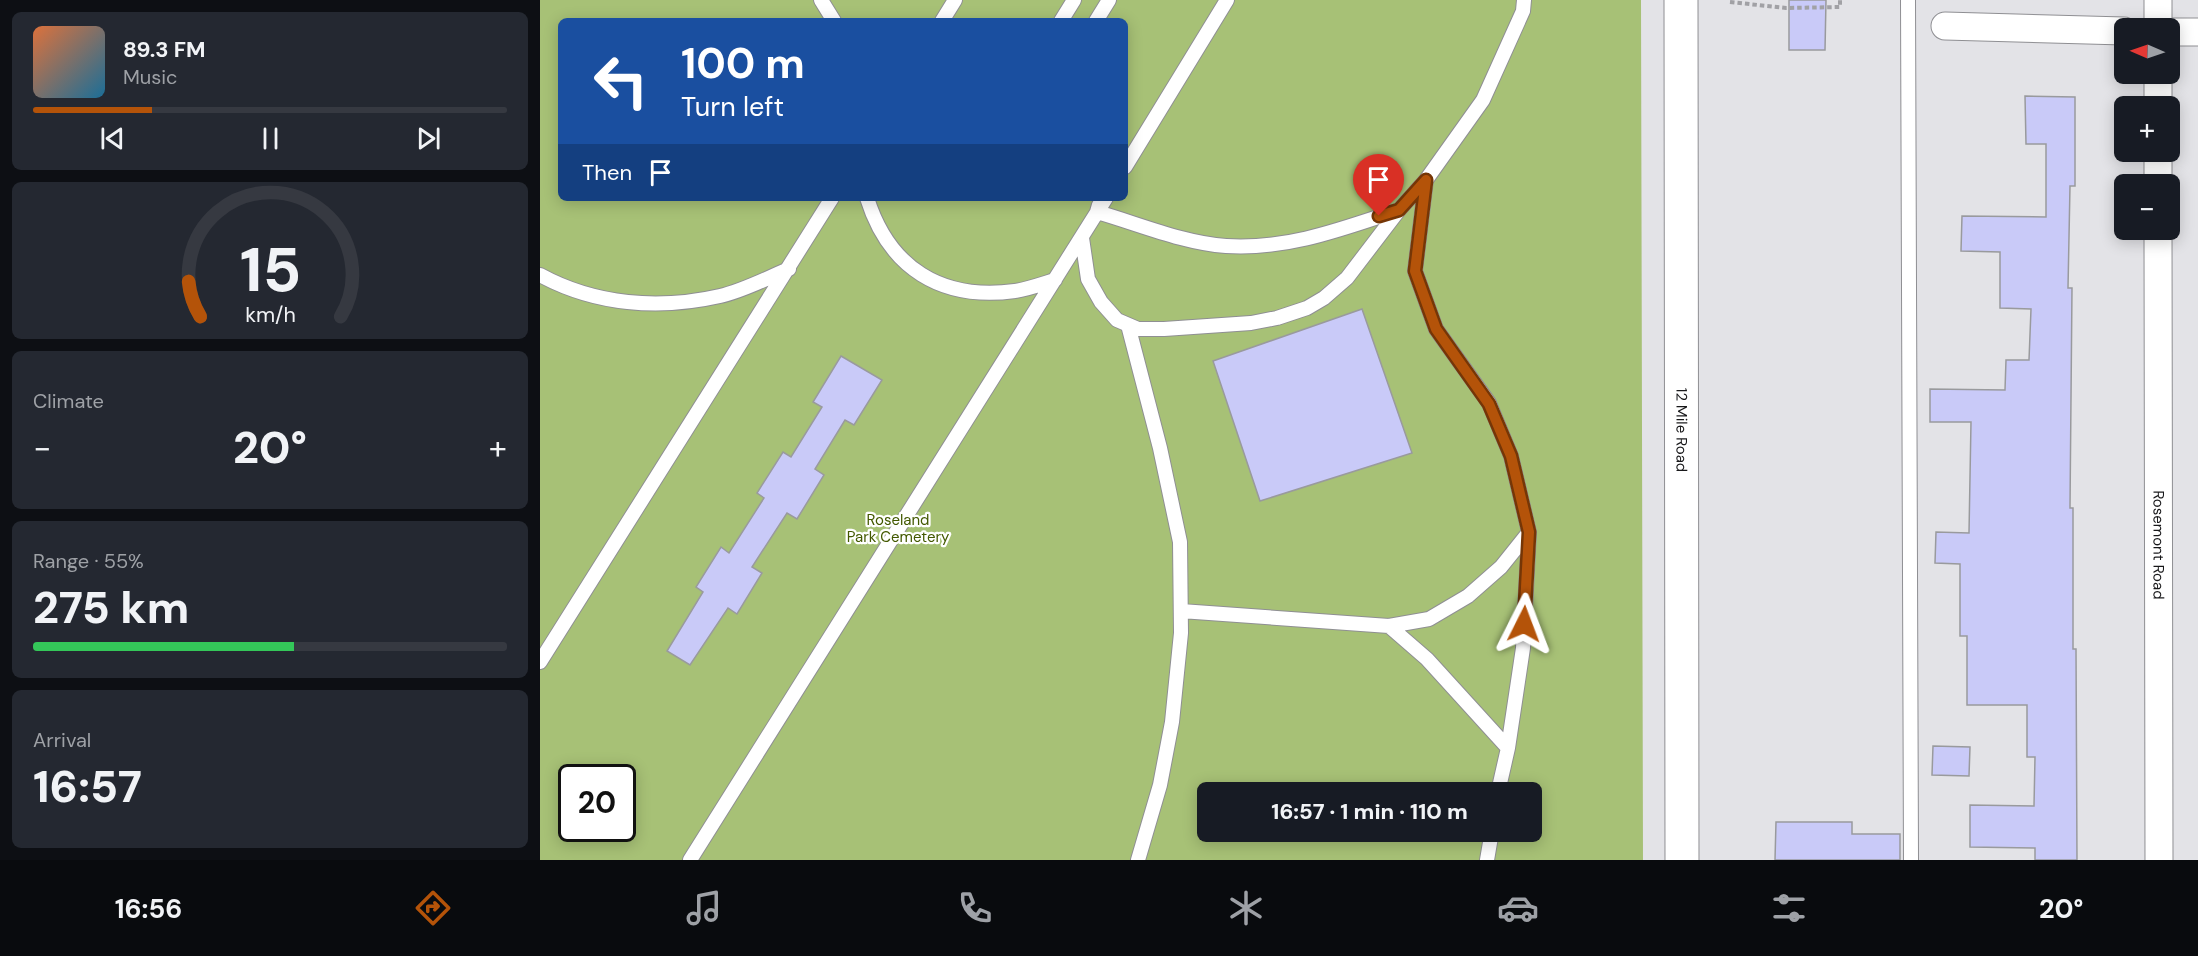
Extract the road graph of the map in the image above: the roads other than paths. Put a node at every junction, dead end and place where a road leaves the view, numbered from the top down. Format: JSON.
{"nodes":[{"id":1,"x":821,"y":0,"type":"edge"},
{"id":2,"x":955,"y":0,"type":"edge"},
{"id":3,"x":1074,"y":0,"type":"edge"},
{"id":4,"x":1109,"y":0,"type":"edge"},
{"id":5,"x":1227,"y":0,"type":"edge"},
{"id":6,"x":1524,"y":0,"type":"edge"},
{"id":7,"x":1681,"y":0,"type":"edge"},
{"id":8,"x":1908,"y":0,"type":"edge"},
{"id":9,"x":2158,"y":0,"type":"edge"},
{"id":10,"x":832,"y":18,"type":"edge"},
{"id":11,"x":944,"y":18,"type":"edge"},
{"id":12,"x":1063,"y":18,"type":"edge"},
{"id":13,"x":1098,"y":18,"type":"edge"},
{"id":14,"x":2158,"y":18,"type":"edge"},
{"id":15,"x":1946,"y":26,"type":"dead end"},
{"id":16,"x":2114,"y":31,"type":"edge"},
{"id":17,"x":2180,"y":32,"type":"edge"},
{"id":18,"x":2198,"y":32,"type":"edge"},
{"id":19,"x":1128,"y":162,"type":"edge"},
{"id":20,"x":1426,"y":180,"type":"junction"},
{"id":21,"x":830,"y":201,"type":"edge"},
{"id":22,"x":868,"y":201,"type":"edge"},
{"id":23,"x":1100,"y":201,"type":"edge"},
{"id":24,"x":1104,"y":201,"type":"edge"},
{"id":25,"x":1399,"y":210,"type":"junction"},
{"id":26,"x":1098,"y":212,"type":"junction"},
{"id":27,"x":1082,"y":238,"type":"junction"},
{"id":28,"x":2158,"y":240,"type":"edge"},
{"id":29,"x":789,"y":269,"type":"junction"},
{"id":30,"x":540,"y":275,"type":"edge"},
{"id":31,"x":1055,"y":280,"type":"junction"},
{"id":32,"x":1128,"y":325,"type":"junction"},
{"id":33,"x":1529,"y":532,"type":"junction"},
{"id":34,"x":1180,"y":612,"type":"junction"},
{"id":35,"x":1389,"y":626,"type":"junction"},
{"id":36,"x":540,"y":662,"type":"edge"},
{"id":37,"x":1508,"y":748,"type":"junction"},
{"id":38,"x":1500,"y":782,"type":"edge"},
{"id":39,"x":1490,"y":842,"type":"edge"},
{"id":40,"x":690,"y":860,"type":"edge"},
{"id":41,"x":1138,"y":860,"type":"edge"},
{"id":42,"x":1487,"y":860,"type":"edge"},
{"id":43,"x":1682,"y":860,"type":"edge"},
{"id":44,"x":1911,"y":860,"type":"edge"},
{"id":45,"x":2159,"y":860,"type":"edge"}],
"edges":[{"from":1,"to":10,"type":"lane"},
{"from":2,"to":11,"type":"lane"},
{"from":3,"to":12,"type":"lane"},
{"from":4,"to":13,"type":"lane"},
{"from":5,"to":19,"type":"lane"},
{"from":6,"to":20,"type":"lane"},
{"from":7,"to":43,"type":"main road","name":"12 Mile Road"},
{"from":8,"to":44,"type":"lane"},
{"from":9,"to":14,"type":"street"},
{"from":15,"to":16,"type":"street"},
{"from":17,"to":18,"type":"street"},
{"from":20,"to":25,"type":"lane"},
{"from":20,"to":33,"type":"lane"},
{"from":21,"to":29,"type":"lane"},
{"from":22,"to":31,"type":"lane"},
{"from":23,"to":26,"type":"lane"},
{"from":24,"to":26,"type":"lane"},
{"from":25,"to":26,"type":"lane"},
{"from":25,"to":32,"type":"lane"},
{"from":26,"to":27,"type":"lane"},
{"from":27,"to":31,"type":"lane"},
{"from":27,"to":32,"type":"lane"},
{"from":28,"to":45,"type":"street","name":"Rosemont Road"},
{"from":29,"to":30,"type":"lane"},
{"from":29,"to":36,"type":"lane"},
{"from":31,"to":40,"type":"lane"},
{"from":32,"to":34,"type":"lane"},
{"from":33,"to":35,"type":"lane"},
{"from":33,"to":37,"type":"lane"},
{"from":34,"to":35,"type":"lane"},
{"from":34,"to":41,"type":"lane"},
{"from":35,"to":37,"type":"lane"},
{"from":37,"to":38,"type":"lane"},
{"from":39,"to":42,"type":"lane"}]}
